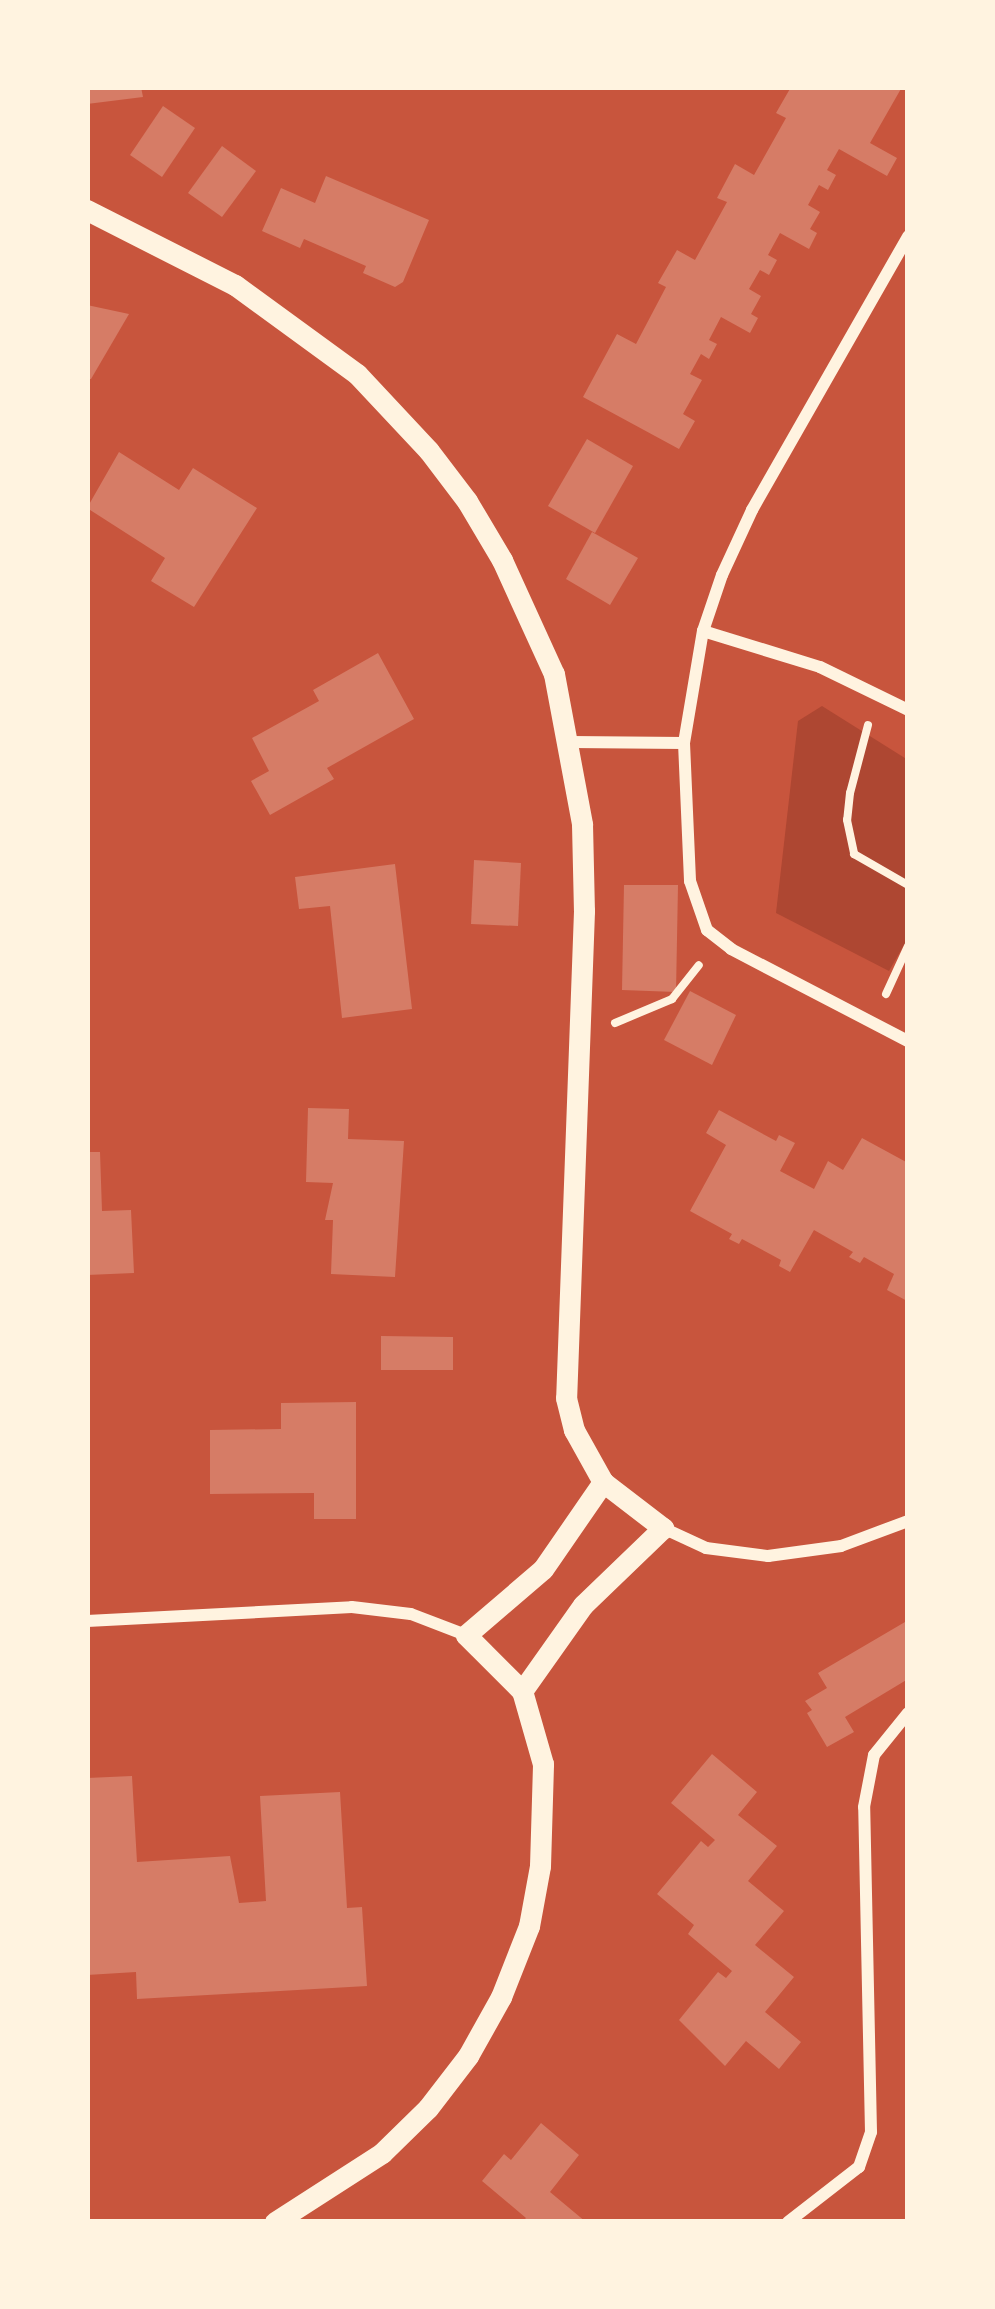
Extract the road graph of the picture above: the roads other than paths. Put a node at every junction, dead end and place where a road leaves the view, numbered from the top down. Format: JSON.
{"nodes":[{"id":1,"x":87,"y":210,"type":"edge"},
{"id":2,"x":908,"y":236,"type":"edge"},
{"id":3,"x":703,"y":631,"type":"junction"},
{"id":4,"x":908,"y":710,"type":"edge"},
{"id":5,"x":571,"y":742,"type":"junction"},
{"id":6,"x":684,"y":743,"type":"junction"},
{"id":7,"x":908,"y":1041,"type":"edge"},
{"id":8,"x":603,"y":1482,"type":"junction"},
{"id":9,"x":908,"y":1521,"type":"edge"},
{"id":10,"x":663,"y":1528,"type":"junction"},
{"id":11,"x":87,"y":1621,"type":"edge"},
{"id":12,"x":466,"y":1635,"type":"junction"},
{"id":13,"x":522,"y":1691,"type":"junction"},
{"id":14,"x":908,"y":1713,"type":"edge"},
{"id":15,"x":275,"y":2222,"type":"edge"},
{"id":16,"x":788,"y":2222,"type":"edge"}],
"edges":[{"from":1,"to":5,"type":"street"},
{"from":2,"to":3,"type":"street"},
{"from":3,"to":4,"type":"street"},
{"from":3,"to":6,"type":"street"},
{"from":5,"to":6,"type":"street"},
{"from":5,"to":8,"type":"street"},
{"from":6,"to":7,"type":"street"},
{"from":8,"to":10,"type":"street"},
{"from":8,"to":12,"type":"street"},
{"from":9,"to":10,"type":"street"},
{"from":10,"to":13,"type":"street"},
{"from":11,"to":12,"type":"street"},
{"from":12,"to":13,"type":"street"},
{"from":13,"to":15,"type":"street"},
{"from":14,"to":16,"type":"street"}]}
